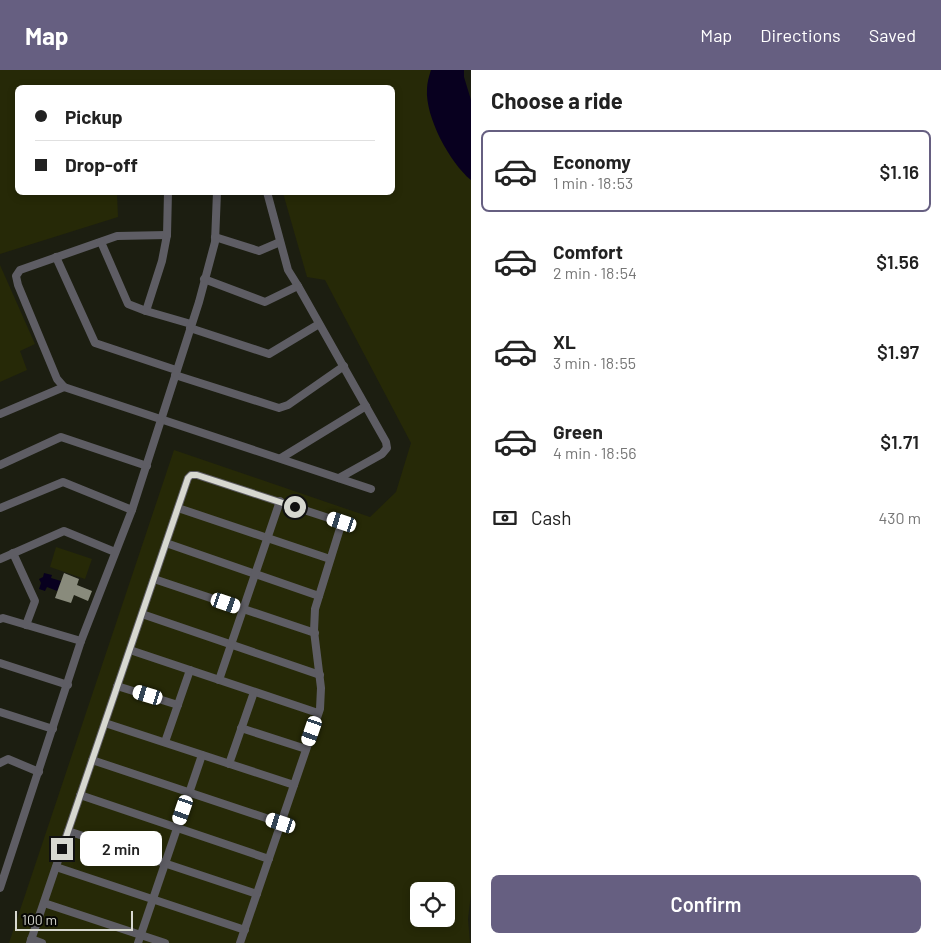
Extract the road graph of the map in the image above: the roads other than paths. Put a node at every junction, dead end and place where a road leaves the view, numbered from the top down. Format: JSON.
{"nodes":[{"id":1,"x":168,"y":195,"type":"edge"},
{"id":2,"x":218,"y":195,"type":"edge"},
{"id":3,"x":268,"y":195,"type":"edge"},
{"id":4,"x":167,"y":235,"type":"junction"},
{"id":5,"x":215,"y":237,"type":"junction"},
{"id":6,"x":101,"y":242,"type":"junction"},
{"id":7,"x":280,"y":242,"type":"junction"},
{"id":8,"x":56,"y":257,"type":"junction"},
{"id":9,"x":204,"y":279,"type":"junction"},
{"id":10,"x":298,"y":286,"type":"junction"},
{"id":11,"x":146,"y":311,"type":"junction"},
{"id":12,"x":319,"y":324,"type":"junction"},
{"id":13,"x":191,"y":326,"type":"junction"},
{"id":14,"x":344,"y":366,"type":"junction"},
{"id":15,"x":175,"y":373,"type":"junction"},
{"id":16,"x":64,"y":387,"type":"junction"},
{"id":17,"x":366,"y":406,"type":"junction"},
{"id":18,"x":0,"y":414,"type":"edge"},
{"id":19,"x":162,"y":420,"type":"junction"},
{"id":20,"x":281,"y":458,"type":"junction"},
{"id":21,"x":0,"y":465,"type":"edge"},
{"id":22,"x":147,"y":466,"type":"junction"},
{"id":23,"x":339,"y":478,"type":"junction"},
{"id":24,"x":372,"y":489,"type":"dead end"},
{"id":25,"x":280,"y":502,"type":"junction"},
{"id":26,"x":0,"y":508,"type":"edge"},
{"id":27,"x":178,"y":508,"type":"junction"},
{"id":28,"x":132,"y":510,"type":"junction"},
{"id":29,"x":268,"y":538,"type":"junction"},
{"id":30,"x":166,"y":543,"type":"junction"},
{"id":31,"x":115,"y":552,"type":"junction"},
{"id":32,"x":13,"y":553,"type":"junction"},
{"id":33,"x":330,"y":558,"type":"junction"},
{"id":34,"x":0,"y":559,"type":"edge"},
{"id":35,"x":255,"y":574,"type":"junction"},
{"id":36,"x":154,"y":578,"type":"junction"},
{"id":37,"x":318,"y":596,"type":"junction"},
{"id":38,"x":243,"y":609,"type":"junction"},
{"id":39,"x":142,"y":614,"type":"junction"},
{"id":40,"x":0,"y":619,"type":"edge"},
{"id":41,"x":26,"y":625,"type":"junction"},
{"id":42,"x":315,"y":633,"type":"junction"},
{"id":43,"x":81,"y":641,"type":"junction"},
{"id":44,"x":231,"y":645,"type":"junction"},
{"id":45,"x":130,"y":650,"type":"junction"},
{"id":46,"x":0,"y":663,"type":"edge"},
{"id":47,"x":190,"y":670,"type":"junction"},
{"id":48,"x":320,"y":675,"type":"junction"},
{"id":49,"x":220,"y":680,"type":"junction"},
{"id":50,"x":68,"y":684,"type":"junction"},
{"id":51,"x":117,"y":686,"type":"junction"},
{"id":52,"x":254,"y":692,"type":"junction"},
{"id":53,"x":178,"y":705,"type":"junction"},
{"id":54,"x":0,"y":712,"type":"edge"},
{"id":55,"x":318,"y":713,"type":"junction"},
{"id":56,"x":105,"y":723,"type":"junction"},
{"id":57,"x":54,"y":728,"type":"junction"},
{"id":58,"x":242,"y":728,"type":"junction"},
{"id":59,"x":165,"y":742,"type":"junction"},
{"id":60,"x":306,"y":750,"type":"junction"},
{"id":61,"x":202,"y":755,"type":"junction"},
{"id":62,"x":92,"y":760,"type":"junction"},
{"id":63,"x":0,"y":763,"type":"edge"},
{"id":64,"x":229,"y":764,"type":"junction"},
{"id":65,"x":39,"y":772,"type":"junction"},
{"id":66,"x":294,"y":785,"type":"junction"},
{"id":67,"x":189,"y":792,"type":"junction"},
{"id":68,"x":80,"y":795,"type":"junction"},
{"id":69,"x":281,"y":823,"type":"junction"},
{"id":70,"x":177,"y":828,"type":"junction"},
{"id":71,"x":68,"y":831,"type":"junction"},
{"id":72,"x":269,"y":859,"type":"junction"},
{"id":73,"x":165,"y":863,"type":"junction"},
{"id":74,"x":56,"y":867,"type":"junction"},
{"id":75,"x":3,"y":872,"type":"edge"},
{"id":76,"x":0,"y":888,"type":"edge"},
{"id":77,"x":257,"y":894,"type":"junction"},
{"id":78,"x":153,"y":899,"type":"junction"},
{"id":79,"x":44,"y":903,"type":"junction"},
{"id":80,"x":245,"y":930,"type":"junction"},
{"id":81,"x":139,"y":939,"type":"edge"},
{"id":82,"x":31,"y":941,"type":"edge"},
{"id":83,"x":42,"y":943,"type":"edge"},
{"id":84,"x":165,"y":943,"type":"edge"},
{"id":85,"x":240,"y":943,"type":"edge"}],
"edges":[{"from":1,"to":4,"type":"street"},
{"from":2,"to":5,"type":"street"},
{"from":3,"to":7,"type":"street"},
{"from":4,"to":6,"type":"street"},
{"from":4,"to":11,"type":"street"},
{"from":5,"to":7,"type":"street"},
{"from":5,"to":9,"type":"street"},
{"from":6,"to":8,"type":"street"},
{"from":6,"to":11,"type":"street"},
{"from":7,"to":10,"type":"street"},
{"from":8,"to":15,"type":"street"},
{"from":8,"to":16,"type":"street"},
{"from":9,"to":10,"type":"street"},
{"from":9,"to":13,"type":"street"},
{"from":10,"to":12,"type":"street"},
{"from":11,"to":13,"type":"street"},
{"from":12,"to":13,"type":"street"},
{"from":12,"to":14,"type":"street"},
{"from":13,"to":15,"type":"street"},
{"from":14,"to":15,"type":"street"},
{"from":14,"to":17,"type":"street"},
{"from":15,"to":19,"type":"street"},
{"from":16,"to":18,"type":"street"},
{"from":16,"to":19,"type":"street"},
{"from":17,"to":20,"type":"street"},
{"from":17,"to":23,"type":"street"},
{"from":19,"to":20,"type":"street"},
{"from":19,"to":22,"type":"street"},
{"from":20,"to":23,"type":"street"},
{"from":21,"to":22,"type":"street"},
{"from":22,"to":28,"type":"street"},
{"from":23,"to":24,"type":"street"},
{"from":25,"to":27,"type":"street"},
{"from":25,"to":29,"type":"street"},
{"from":25,"to":33,"type":"street"},
{"from":26,"to":28,"type":"street"},
{"from":27,"to":29,"type":"street"},
{"from":27,"to":30,"type":"street"},
{"from":28,"to":31,"type":"street"},
{"from":29,"to":33,"type":"street"},
{"from":29,"to":35,"type":"street"},
{"from":30,"to":35,"type":"street"},
{"from":30,"to":36,"type":"street"},
{"from":31,"to":32,"type":"street"},
{"from":31,"to":43,"type":"street"},
{"from":32,"to":34,"type":"street"},
{"from":32,"to":41,"type":"street"},
{"from":33,"to":37,"type":"street"},
{"from":35,"to":37,"type":"street"},
{"from":35,"to":38,"type":"street"},
{"from":36,"to":38,"type":"street"},
{"from":36,"to":39,"type":"street"},
{"from":37,"to":42,"type":"street"},
{"from":38,"to":42,"type":"street"},
{"from":38,"to":44,"type":"street"},
{"from":39,"to":44,"type":"street"},
{"from":39,"to":45,"type":"street"},
{"from":40,"to":41,"type":"street"},
{"from":41,"to":43,"type":"street"},
{"from":42,"to":48,"type":"street"},
{"from":43,"to":50,"type":"street"},
{"from":44,"to":48,"type":"street"},
{"from":44,"to":49,"type":"street"},
{"from":45,"to":47,"type":"street"},
{"from":45,"to":51,"type":"street"},
{"from":46,"to":50,"type":"street"},
{"from":47,"to":49,"type":"street"},
{"from":47,"to":53,"type":"street"},
{"from":48,"to":55,"type":"street"},
{"from":49,"to":52,"type":"street"},
{"from":50,"to":57,"type":"street"},
{"from":51,"to":53,"type":"street"},
{"from":51,"to":56,"type":"street"},
{"from":52,"to":55,"type":"street"},
{"from":52,"to":58,"type":"street"},
{"from":53,"to":59,"type":"street"},
{"from":54,"to":57,"type":"street"},
{"from":55,"to":60,"type":"street"},
{"from":56,"to":59,"type":"street"},
{"from":56,"to":62,"type":"street"},
{"from":57,"to":65,"type":"street"},
{"from":58,"to":60,"type":"street"},
{"from":58,"to":64,"type":"street"},
{"from":59,"to":61,"type":"street"},
{"from":60,"to":66,"type":"street"},
{"from":61,"to":64,"type":"street"},
{"from":61,"to":67,"type":"street"},
{"from":62,"to":67,"type":"street"},
{"from":62,"to":68,"type":"street"},
{"from":63,"to":65,"type":"street"},
{"from":64,"to":66,"type":"street"},
{"from":65,"to":75,"type":"street"},
{"from":66,"to":69,"type":"street"},
{"from":67,"to":69,"type":"street"},
{"from":67,"to":70,"type":"street"},
{"from":68,"to":70,"type":"street"},
{"from":68,"to":71,"type":"street"},
{"from":69,"to":72,"type":"street"},
{"from":70,"to":72,"type":"street"},
{"from":70,"to":73,"type":"street"},
{"from":71,"to":73,"type":"street"},
{"from":71,"to":74,"type":"street"},
{"from":72,"to":77,"type":"street"},
{"from":73,"to":77,"type":"street"},
{"from":73,"to":78,"type":"street"},
{"from":74,"to":78,"type":"street"},
{"from":74,"to":79,"type":"street"},
{"from":75,"to":76,"type":"street"},
{"from":77,"to":80,"type":"street"},
{"from":78,"to":80,"type":"street"},
{"from":78,"to":81,"type":"street"},
{"from":79,"to":81,"type":"street"},
{"from":79,"to":82,"type":"street"},
{"from":80,"to":85,"type":"street"},
{"from":81,"to":84,"type":"street"},
{"from":82,"to":83,"type":"street"}]}
